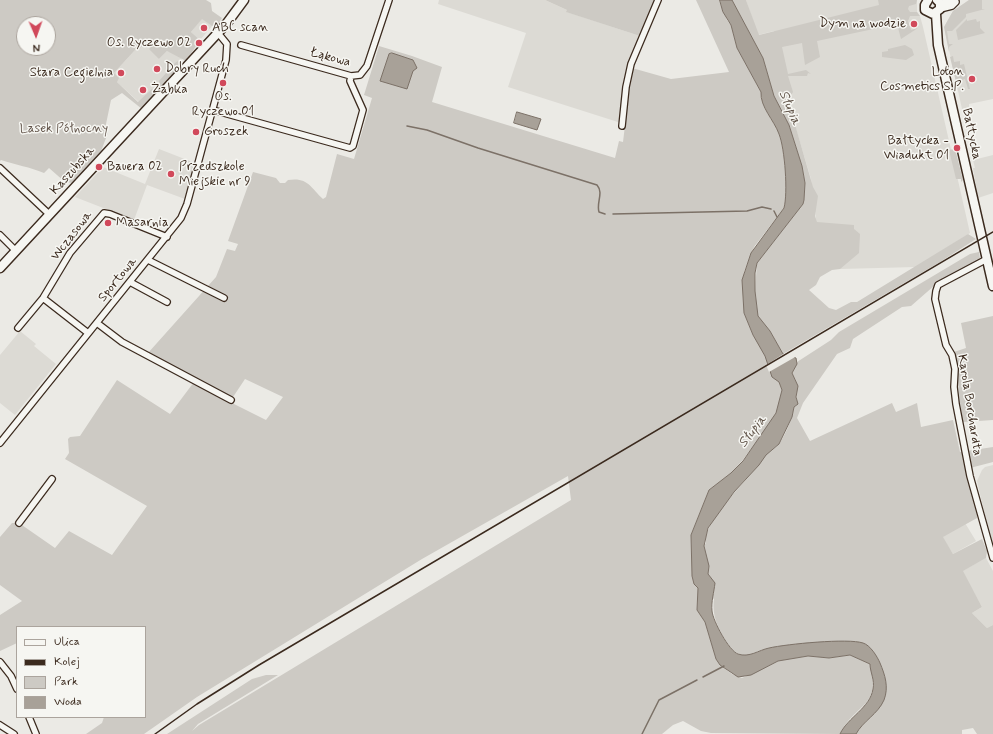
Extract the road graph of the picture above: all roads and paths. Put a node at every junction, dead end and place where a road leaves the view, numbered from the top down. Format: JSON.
{"nodes":[{"id":1,"x":244,"y":0,"type":"edge"},
{"id":2,"x":389,"y":0,"type":"edge"},
{"id":3,"x":658,"y":0,"type":"edge"},
{"id":4,"x":928,"y":0,"type":"edge"},
{"id":5,"x":958,"y":1,"type":"edge"},
{"id":6,"x":937,"y":8,"type":"edge"},
{"id":7,"x":218,"y":33,"type":"junction"},
{"id":8,"x":241,"y":45,"type":"dead end"},
{"id":9,"x":351,"y":76,"type":"junction"},
{"id":10,"x":213,"y":110,"type":"junction"},
{"id":11,"x":622,"y":126,"type":"dead end"},
{"id":12,"x":0,"y":168,"type":"edge"},
{"id":13,"x":50,"y":215,"type":"junction"},
{"id":14,"x":0,"y":236,"type":"edge"},
{"id":15,"x":167,"y":237,"type":"junction"},
{"id":16,"x":16,"y":251,"type":"junction"},
{"id":17,"x":986,"y":259,"type":"junction"},
{"id":18,"x":148,"y":260,"type":"junction"},
{"id":19,"x":0,"y":268,"type":"edge"},
{"id":20,"x":130,"y":282,"type":"junction"},
{"id":21,"x":993,"y":286,"type":"edge"},
{"id":22,"x":43,"y":298,"type":"junction"},
{"id":23,"x":224,"y":298,"type":"dead end"},
{"id":24,"x":167,"y":302,"type":"dead end"},
{"id":25,"x":97,"y":323,"type":"junction"},
{"id":26,"x":18,"y":328,"type":"dead end"},
{"id":27,"x":88,"y":333,"type":"junction"},
{"id":28,"x":231,"y":400,"type":"dead end"},
{"id":29,"x":0,"y":443,"type":"edge"},
{"id":30,"x":52,"y":479,"type":"dead end"},
{"id":31,"x":19,"y":523,"type":"dead end"},
{"id":32,"x":993,"y":558,"type":"edge"},
{"id":33,"x":0,"y":662,"type":"edge"},
{"id":34,"x":16,"y":687,"type":"edge"},
{"id":35,"x":29,"y":718,"type":"edge"},
{"id":36,"x":0,"y":725,"type":"edge"},
{"id":37,"x":14,"y":734,"type":"edge"},
{"id":38,"x":36,"y":734,"type":"edge"}],
"edges":[{"from":1,"to":7,"type":"main road","name":"Kaszubska"},
{"from":2,"to":9,"type":"street","name":"Łąkowa"},
{"from":3,"to":11,"type":"street"},
{"from":4,"to":6,"type":"main road","name":"Bałtycka"},
{"from":5,"to":6,"type":"street"},
{"from":6,"to":17,"type":"main road","name":"Bałtycka"},
{"from":7,"to":10,"type":"street","name":"Sportowa"},
{"from":7,"to":13,"type":"main road","name":"Kaszubska"},
{"from":8,"to":9,"type":"street","name":"Łąkowa"},
{"from":9,"to":10,"type":"street"},
{"from":10,"to":15,"type":"street","name":"Sportowa"},
{"from":12,"to":13,"type":"street"},
{"from":13,"to":16,"type":"main road","name":"Kaszubska"},
{"from":14,"to":16,"type":"street"},
{"from":15,"to":18,"type":"street","name":"Sportowa"},
{"from":15,"to":22,"type":"street","name":"Wczasowa"},
{"from":16,"to":19,"type":"main road","name":"Kaszubska"},
{"from":17,"to":21,"type":"main road","name":"Bałtycka"},
{"from":17,"to":32,"type":"street","name":"Karola Borchardta"},
{"from":18,"to":20,"type":"street","name":"Sportowa"},
{"from":18,"to":23,"type":"street"},
{"from":20,"to":24,"type":"street"},
{"from":20,"to":25,"type":"street","name":"Sportowa"},
{"from":22,"to":26,"type":"street","name":"Wczasowa"},
{"from":22,"to":27,"type":"street"},
{"from":25,"to":27,"type":"street","name":"Sportowa"},
{"from":25,"to":28,"type":"street"},
{"from":27,"to":29,"type":"street","name":"Sportowa"},
{"from":30,"to":31,"type":"street"},
{"from":33,"to":34,"type":"street"},
{"from":35,"to":38,"type":"street"},
{"from":36,"to":37,"type":"street"}]}
